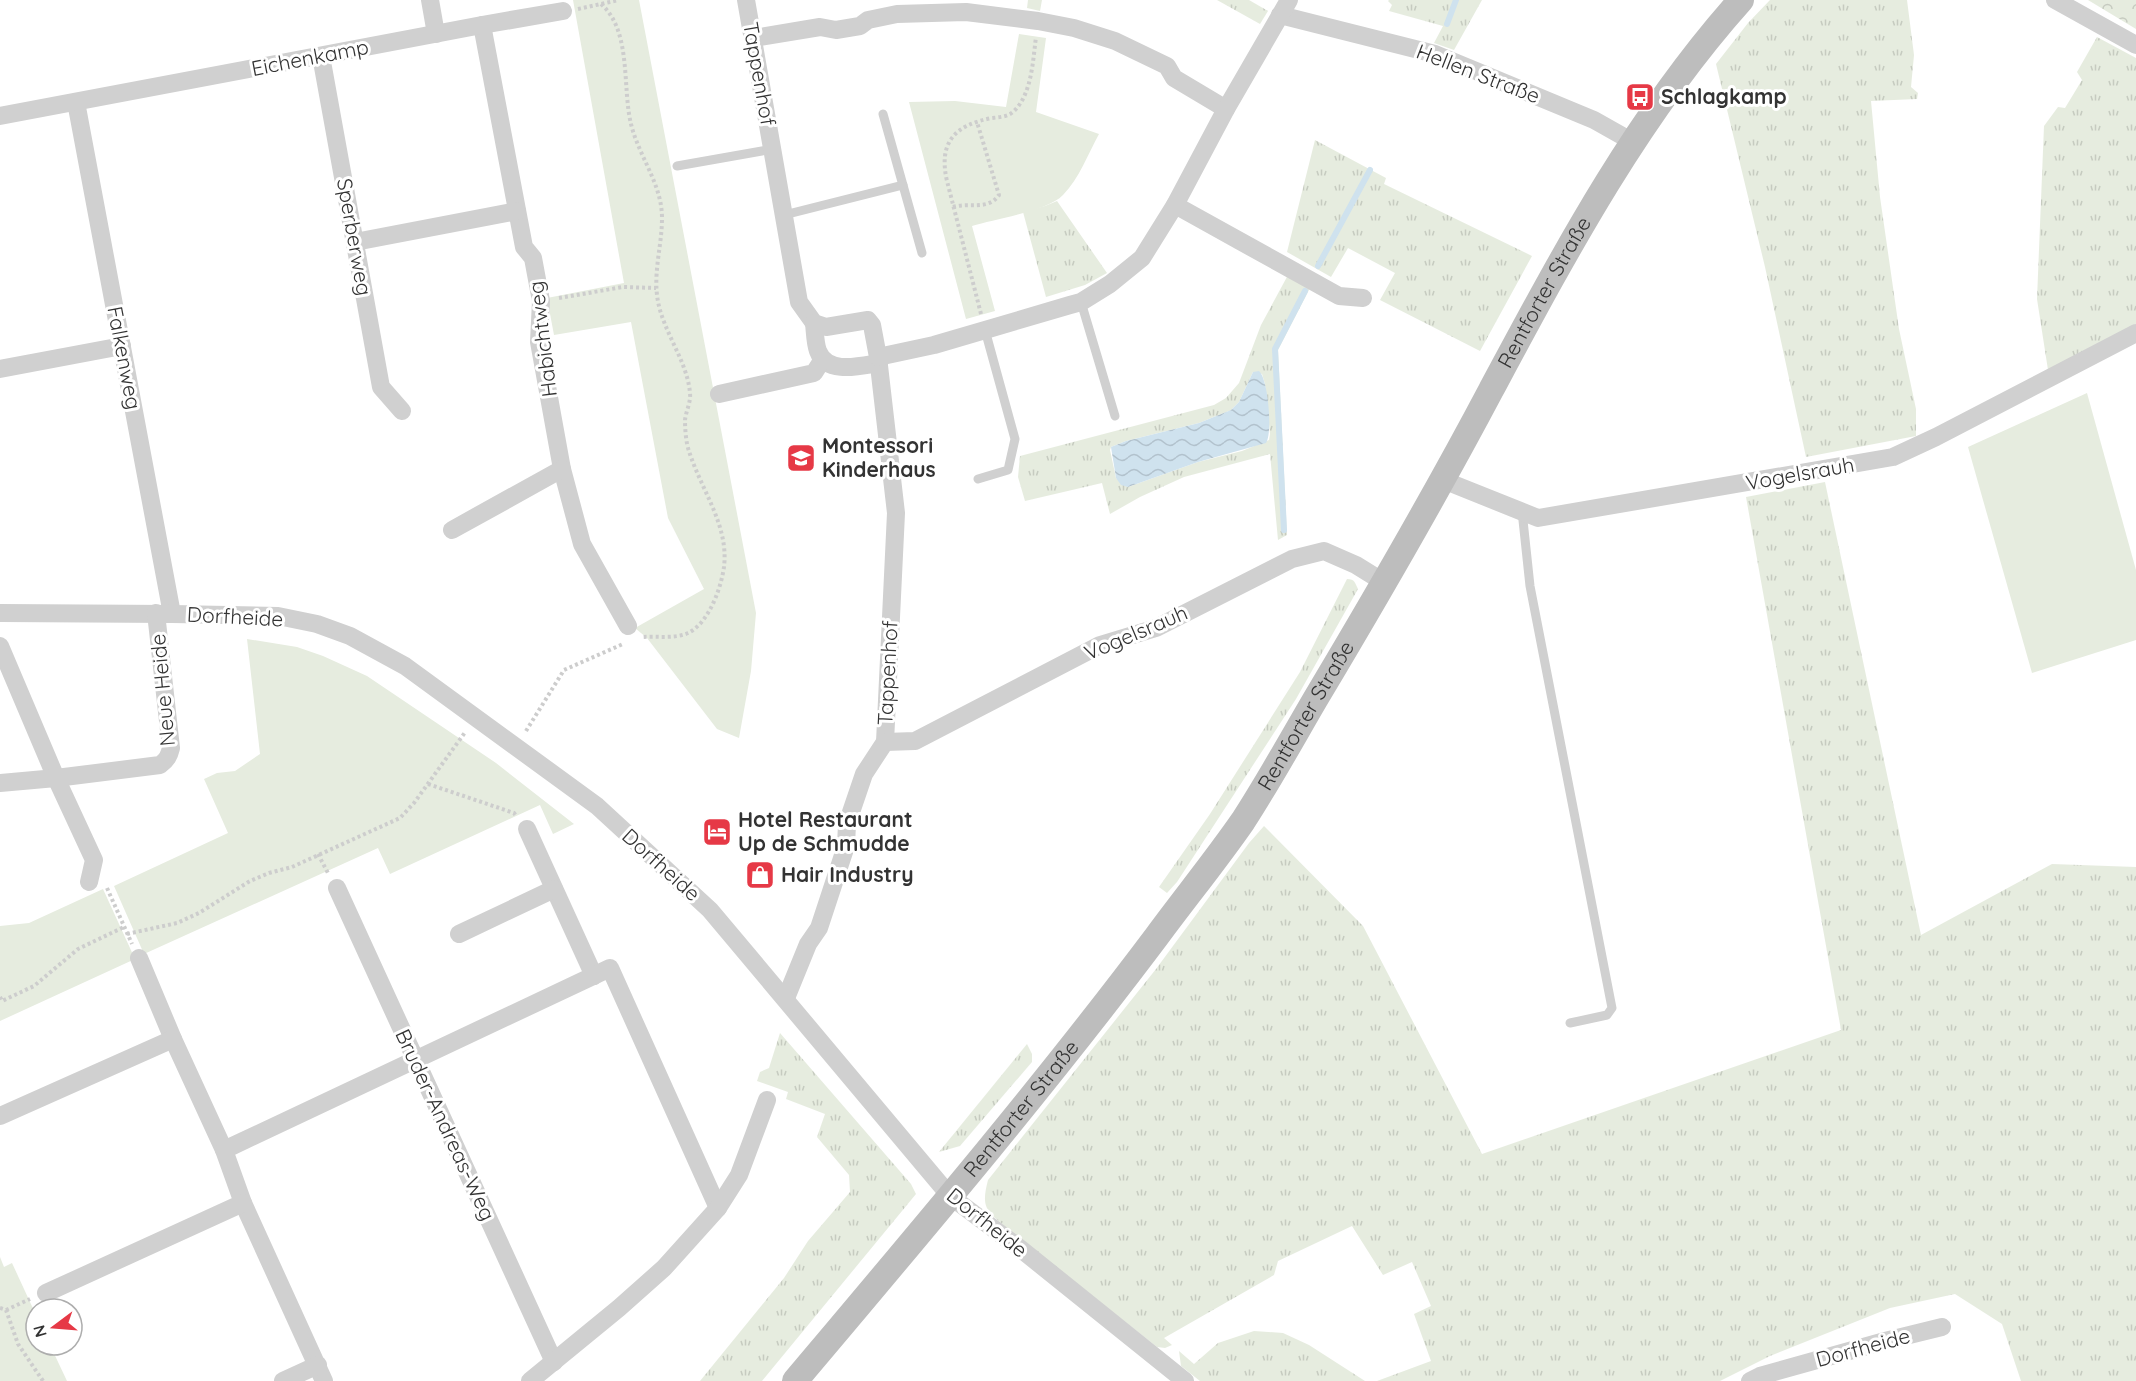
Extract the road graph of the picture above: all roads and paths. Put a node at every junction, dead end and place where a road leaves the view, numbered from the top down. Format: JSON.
{"nodes":[{"id":1,"x":430,"y":0,"type":"edge"},
{"id":2,"x":619,"y":0,"type":"edge"},
{"id":3,"x":746,"y":0,"type":"edge"},
{"id":4,"x":1741,"y":0,"type":"edge"},
{"id":5,"x":2055,"y":0,"type":"edge"},
{"id":6,"x":601,"y":4,"type":"junction"},
{"id":7,"x":1285,"y":8,"type":"edge"},
{"id":8,"x":563,"y":11,"type":"joint"},
{"id":9,"x":1038,"y":21,"type":"junction"},
{"id":10,"x":482,"y":25,"type":"junction"},
{"id":11,"x":436,"y":34,"type":"junction"},
{"id":12,"x":754,"y":38,"type":"junction"},
{"id":13,"x":2136,"y":45,"type":"edge"},
{"id":14,"x":321,"y":56,"type":"junction"},
{"id":15,"x":76,"y":102,"type":"junction"},
{"id":16,"x":1226,"y":109,"type":"junction"},
{"id":17,"x":883,"y":114,"type":"dead end"},
{"id":18,"x":0,"y":116,"type":"edge"},
{"id":19,"x":976,"y":122,"type":"junction"},
{"id":20,"x":1633,"y":142,"type":"junction"},
{"id":21,"x":773,"y":149,"type":"junction"},
{"id":22,"x":677,"y":166,"type":"dead end"},
{"id":23,"x":903,"y":185,"type":"junction"},
{"id":24,"x":1175,"y":206,"type":"junction"},
{"id":25,"x":953,"y":207,"type":"junction"},
{"id":26,"x":517,"y":211,"type":"junction"},
{"id":27,"x":784,"y":215,"type":"junction"},
{"id":28,"x":355,"y":242,"type":"junction"},
{"id":29,"x":922,"y":253,"type":"dead end"},
{"id":30,"x":656,"y":288,"type":"junction"},
{"id":31,"x":1363,"y":298,"type":"dead end"},
{"id":32,"x":541,"y":301,"type":"junction"},
{"id":33,"x":1081,"y":302,"type":"junction"},
{"id":34,"x":814,"y":323,"type":"junction"},
{"id":35,"x":985,"y":330,"type":"junction"},
{"id":36,"x":2136,"y":333,"type":"edge"},
{"id":37,"x":122,"y":346,"type":"junction"},
{"id":38,"x":823,"y":358,"type":"junction"},
{"id":39,"x":879,"y":360,"type":"junction"},
{"id":40,"x":0,"y":369,"type":"edge"},
{"id":41,"x":719,"y":394,"type":"dead end"},
{"id":42,"x":402,"y":411,"type":"dead end"},
{"id":43,"x":1115,"y":416,"type":"dead end"},
{"id":44,"x":562,"y":469,"type":"junction"},
{"id":45,"x":978,"y":479,"type":"dead end"},
{"id":46,"x":1443,"y":480,"type":"junction"},
{"id":47,"x":1522,"y":512,"type":"junction"},
{"id":48,"x":452,"y":530,"type":"dead end"},
{"id":49,"x":1385,"y":583,"type":"junction"},
{"id":50,"x":0,"y":613,"type":"edge"},
{"id":51,"x":164,"y":614,"type":"junction"},
{"id":52,"x":629,"y":635,"type":"junction"},
{"id":53,"x":0,"y":646,"type":"edge"},
{"id":54,"x":475,"y":718,"type":"junction"},
{"id":55,"x":885,"y":742,"type":"junction"},
{"id":56,"x":515,"y":747,"type":"junction"},
{"id":57,"x":56,"y":778,"type":"junction"},
{"id":58,"x":0,"y":783,"type":"edge"},
{"id":59,"x":428,"y":784,"type":"junction"},
{"id":60,"x":527,"y":828,"type":"joint"},
{"id":61,"x":94,"y":860,"type":"junction"},
{"id":62,"x":89,"y":882,"type":"dead end"},
{"id":63,"x":337,"y":888,"type":"dead end"},
{"id":64,"x":554,"y":889,"type":"junction"},
{"id":65,"x":124,"y":927,"type":"junction"},
{"id":66,"x":127,"y":934,"type":"junction"},
{"id":67,"x":459,"y":934,"type":"dead end"},
{"id":68,"x":138,"y":958,"type":"joint"},
{"id":69,"x":594,"y":976,"type":"junction"},
{"id":70,"x":0,"y":997,"type":"edge"},
{"id":71,"x":786,"y":998,"type":"junction"},
{"id":72,"x":1570,"y":1023,"type":"dead end"},
{"id":73,"x":173,"y":1039,"type":"junction"},
{"id":74,"x":415,"y":1060,"type":"junction"},
{"id":75,"x":767,"y":1100,"type":"dead end"},
{"id":76,"x":0,"y":1116,"type":"edge"},
{"id":77,"x":224,"y":1150,"type":"junction"},
{"id":78,"x":950,"y":1196,"type":"junction"},
{"id":79,"x":243,"y":1203,"type":"junction"},
{"id":80,"x":718,"y":1208,"type":"junction"},
{"id":81,"x":46,"y":1293,"type":"joint"},
{"id":82,"x":0,"y":1308,"type":"edge"},
{"id":83,"x":6,"y":1310,"type":"junction"},
{"id":84,"x":1942,"y":1327,"type":"dead end"},
{"id":85,"x":554,"y":1362,"type":"junction"},
{"id":86,"x":321,"y":1373,"type":"edge"},
{"id":87,"x":43,"y":1381,"type":"edge"},
{"id":88,"x":283,"y":1381,"type":"edge"},
{"id":89,"x":530,"y":1381,"type":"edge"},
{"id":90,"x":795,"y":1381,"type":"edge"},
{"id":91,"x":1185,"y":1381,"type":"edge"},
{"id":92,"x":1750,"y":1381,"type":"edge"}],
"edges":[{"from":1,"to":11,"type":"street"},
{"from":2,"to":6,"type":"path"},
{"from":3,"to":12,"type":"street","name":"Tappenhof"},
{"from":4,"to":20,"type":"main road","name":"Rentforter Straße"},
{"from":5,"to":13,"type":"street"},
{"from":6,"to":8,"type":"path"},
{"from":6,"to":30,"type":"path"},
{"from":7,"to":16,"type":"street","name":"Hellen Straße"},
{"from":7,"to":20,"type":"street","name":"Hellen Straße"},
{"from":8,"to":10,"type":"street","name":"Eichenkamp"},
{"from":9,"to":12,"type":"street"},
{"from":9,"to":16,"type":"street"},
{"from":9,"to":19,"type":"path"},
{"from":10,"to":11,"type":"street","name":"Eichenkamp"},
{"from":10,"to":26,"type":"street","name":"Habichtweg"},
{"from":11,"to":14,"type":"street","name":"Eichenkamp"},
{"from":12,"to":21,"type":"street","name":"Tappenhof"},
{"from":14,"to":15,"type":"street","name":"Eichenkamp"},
{"from":14,"to":28,"type":"street","name":"Sperberweg"},
{"from":15,"to":18,"type":"street","name":"Eichenkamp"},
{"from":15,"to":37,"type":"street","name":"Falkenweg"},
{"from":16,"to":24,"type":"street","name":"Hellen Straße"},
{"from":17,"to":23,"type":"lane"},
{"from":19,"to":25,"type":"path"},
{"from":19,"to":25,"type":"path"},
{"from":20,"to":46,"type":"main road","name":"Rentforter Straße"},
{"from":21,"to":22,"type":"lane","name":"Tappenhof"},
{"from":21,"to":27,"type":"street","name":"Tappenhof"},
{"from":23,"to":27,"type":"lane"},
{"from":23,"to":29,"type":"lane"},
{"from":24,"to":31,"type":"street"},
{"from":24,"to":33,"type":"street","name":"Hellen Straße"},
{"from":25,"to":35,"type":"path"},
{"from":26,"to":28,"type":"street"},
{"from":26,"to":32,"type":"street","name":"Habichtweg"},
{"from":27,"to":34,"type":"street","name":"Tappenhof"},
{"from":28,"to":42,"type":"street","name":"Sperberweg"},
{"from":30,"to":32,"type":"path"},
{"from":30,"to":52,"type":"path"},
{"from":32,"to":44,"type":"street","name":"Habichtweg"},
{"from":33,"to":35,"type":"street","name":"Hellen Straße"},
{"from":33,"to":43,"type":"lane"},
{"from":34,"to":38,"type":"street","name":"Tappenhof"},
{"from":34,"to":39,"type":"street","name":"Tappenhof"},
{"from":35,"to":39,"type":"street","name":"Hellen Straße"},
{"from":35,"to":45,"type":"lane"},
{"from":36,"to":47,"type":"street","name":"Vogelsrauh"},
{"from":37,"to":40,"type":"street"},
{"from":37,"to":51,"type":"street","name":"Falkenweg"},
{"from":38,"to":39,"type":"street"},
{"from":38,"to":41,"type":"street"},
{"from":39,"to":55,"type":"street","name":"Tappenhof"},
{"from":44,"to":48,"type":"street"},
{"from":44,"to":52,"type":"street","name":"Habichtweg"},
{"from":46,"to":47,"type":"street","name":"Vogelsrauh"},
{"from":46,"to":49,"type":"main road","name":"Rentforter Straße"},
{"from":47,"to":72,"type":"lane"},
{"from":49,"to":55,"type":"street","name":"Vogelsrauh"},
{"from":49,"to":78,"type":"main road","name":"Rentforter Straße"},
{"from":50,"to":51,"type":"street","name":"Dorfheide"},
{"from":51,"to":54,"type":"street","name":"Dorfheide"},
{"from":51,"to":57,"type":"street","name":"Neue Heide"},
{"from":52,"to":56,"type":"path"},
{"from":53,"to":57,"type":"street"},
{"from":54,"to":56,"type":"street","name":"Dorfheide"},
{"from":54,"to":59,"type":"path"},
{"from":55,"to":71,"type":"street","name":"Tappenhof"},
{"from":56,"to":71,"type":"street","name":"Dorfheide"},
{"from":57,"to":58,"type":"street","name":"Neue Heide"},
{"from":57,"to":61,"type":"street"},
{"from":59,"to":60,"type":"path"},
{"from":59,"to":66,"type":"path"},
{"from":60,"to":64,"type":"street"},
{"from":61,"to":62,"type":"street"},
{"from":61,"to":65,"type":"path"},
{"from":63,"to":74,"type":"street","name":"Bruder-Andreas-Weg"},
{"from":64,"to":67,"type":"street"},
{"from":64,"to":69,"type":"street"},
{"from":65,"to":66,"type":"path"},
{"from":65,"to":70,"type":"path"},
{"from":66,"to":68,"type":"path"},
{"from":68,"to":73,"type":"street"},
{"from":69,"to":74,"type":"street"},
{"from":69,"to":80,"type":"street"},
{"from":71,"to":78,"type":"street","name":"Dorfheide"},
{"from":73,"to":76,"type":"street"},
{"from":73,"to":77,"type":"street"},
{"from":74,"to":77,"type":"street"},
{"from":74,"to":85,"type":"street","name":"Bruder-Andreas-Weg"},
{"from":75,"to":80,"type":"street"},
{"from":77,"to":79,"type":"street"},
{"from":78,"to":90,"type":"main road","name":"Rentforter Straße"},
{"from":78,"to":91,"type":"street","name":"Dorfheide"},
{"from":79,"to":81,"type":"street"},
{"from":79,"to":86,"type":"street"},
{"from":80,"to":85,"type":"street"},
{"from":81,"to":83,"type":"path"},
{"from":82,"to":83,"type":"path"},
{"from":83,"to":87,"type":"path"},
{"from":84,"to":92,"type":"street","name":"Dorfheide"},
{"from":85,"to":89,"type":"street"},
{"from":86,"to":88,"type":"street"}]}
